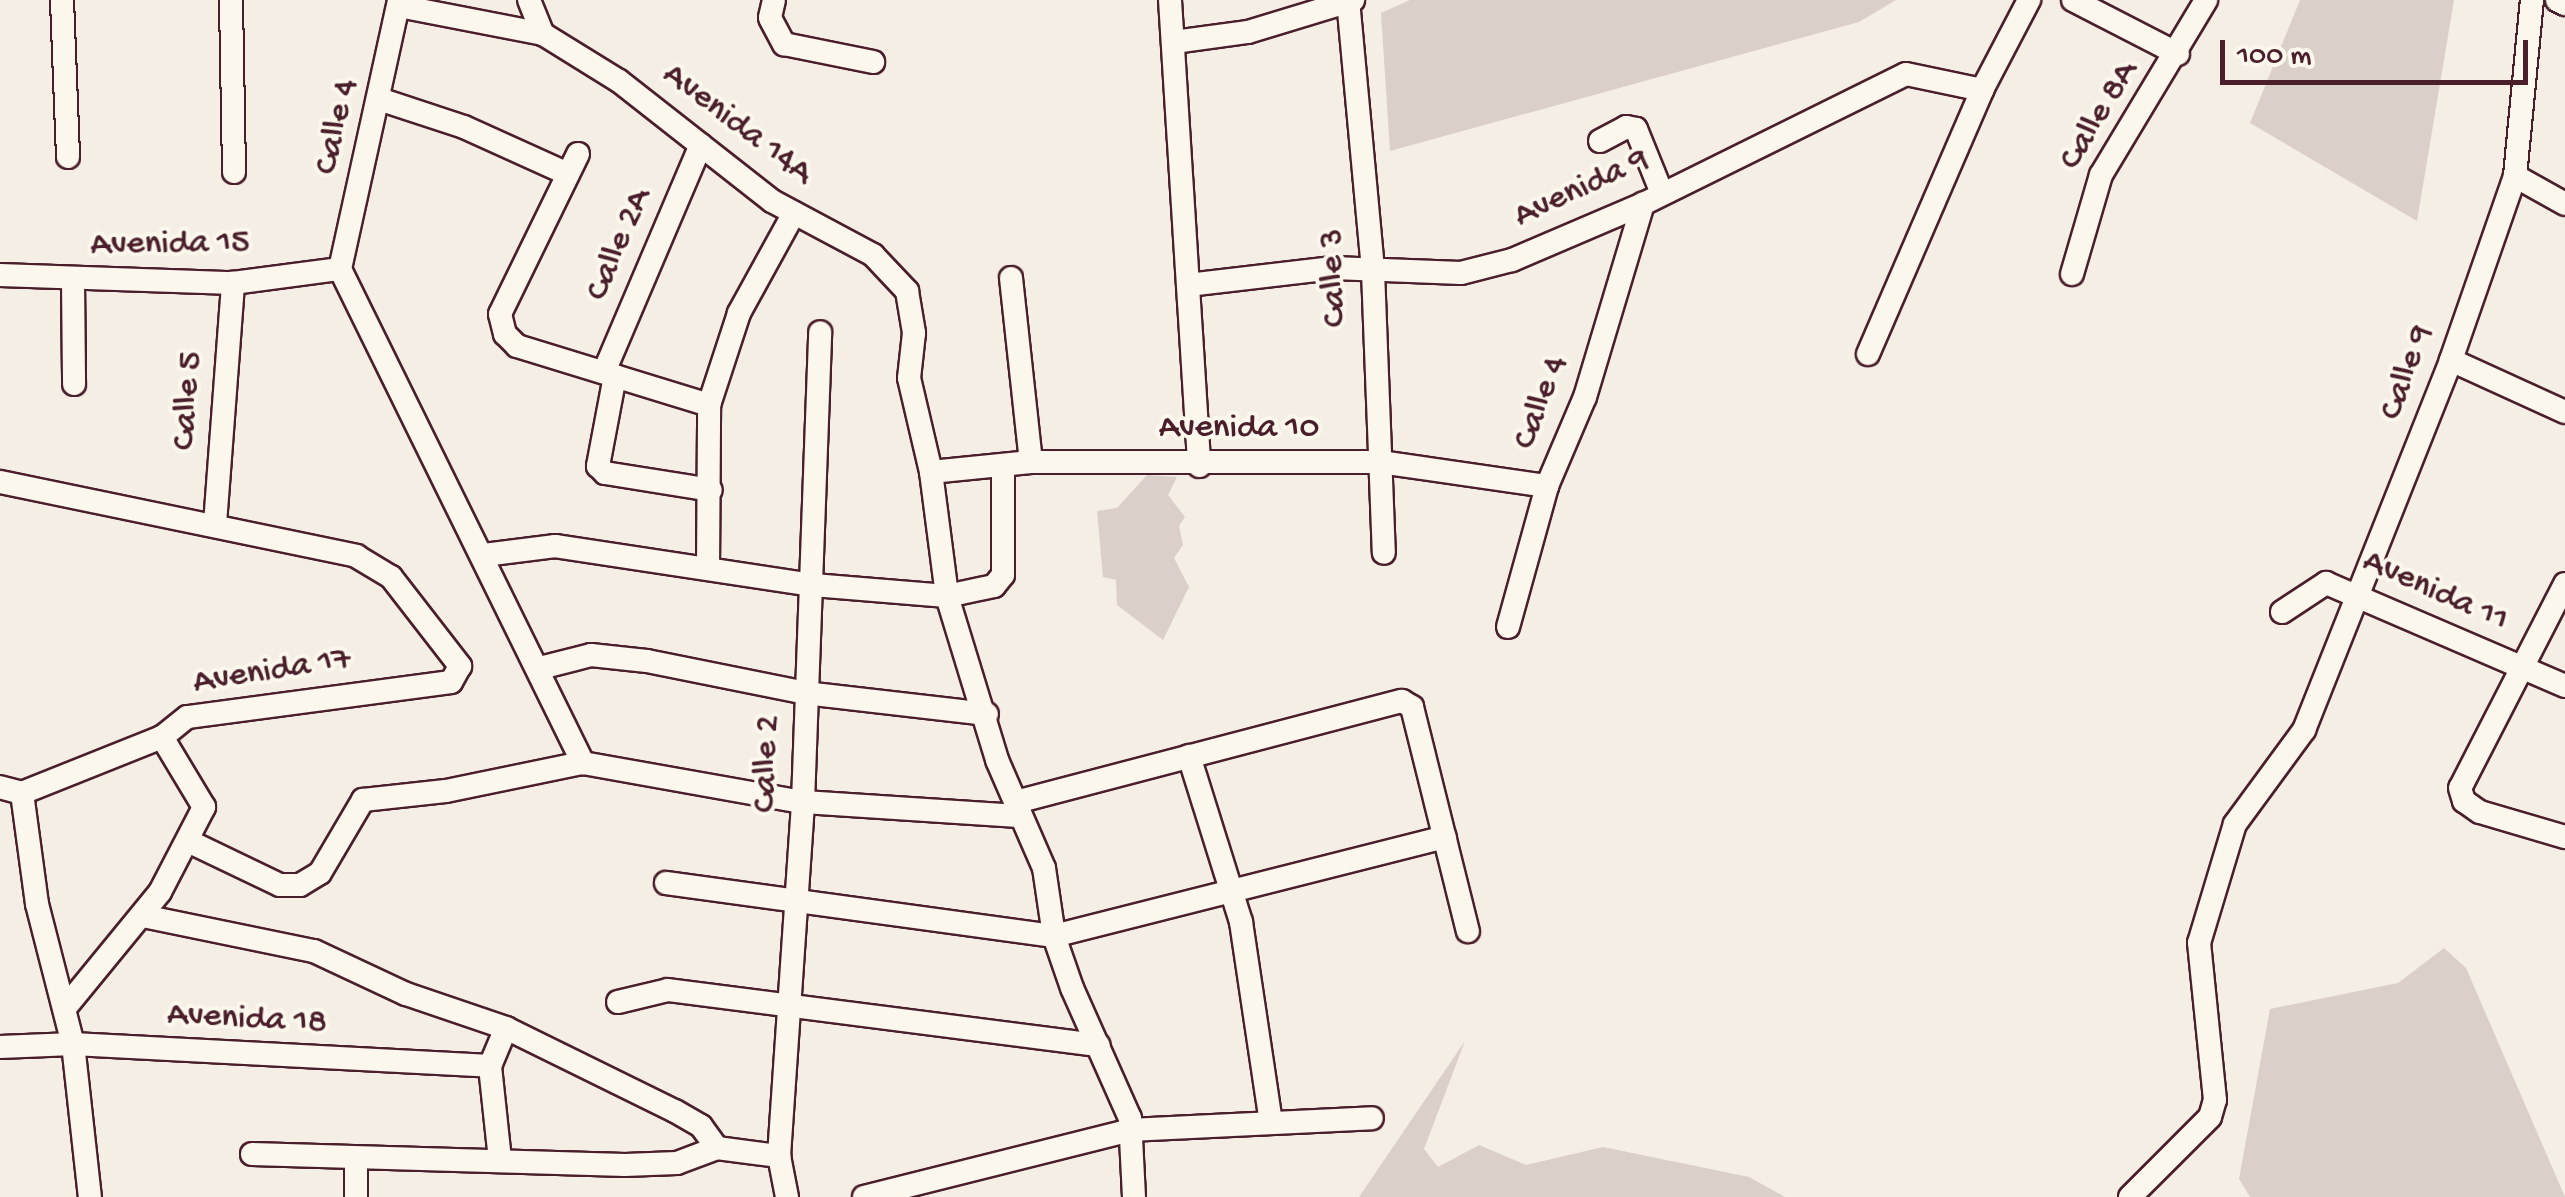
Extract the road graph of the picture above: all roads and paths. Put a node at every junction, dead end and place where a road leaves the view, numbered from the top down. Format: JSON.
{"nodes":[{"id":1,"x":62,"y":0,"type":"edge"},
{"id":2,"x":231,"y":0,"type":"edge"},
{"id":3,"x":529,"y":0,"type":"edge"},
{"id":4,"x":774,"y":0,"type":"edge"},
{"id":5,"x":1170,"y":0,"type":"edge"},
{"id":6,"x":1350,"y":0,"type":"edge"},
{"id":7,"x":2029,"y":0,"type":"edge"},
{"id":8,"x":2074,"y":0,"type":"edge"},
{"id":9,"x":2206,"y":0,"type":"edge"},
{"id":10,"x":2532,"y":0,"type":"edge"},
{"id":11,"x":2556,"y":0,"type":"edge"},
{"id":12,"x":399,"y":3,"type":"edge"},
{"id":13,"x":2565,"y":4,"type":"edge"},
{"id":14,"x":543,"y":34,"type":"junction"},
{"id":15,"x":1174,"y":42,"type":"junction"},
{"id":16,"x":2178,"y":54,"type":"junction"},
{"id":17,"x":873,"y":62,"type":"dead end"},
{"id":18,"x":1982,"y":90,"type":"junction"},
{"id":19,"x":382,"y":100,"type":"junction"},
{"id":20,"x":1600,"y":141,"type":"dead end"},
{"id":21,"x":701,"y":146,"type":"junction"},
{"id":22,"x":68,"y":157,"type":"dead end"},
{"id":23,"x":234,"y":172,"type":"dead end"},
{"id":24,"x":2514,"y":176,"type":"junction"},
{"id":25,"x":1652,"y":197,"type":"junction"},
{"id":26,"x":2565,"y":204,"type":"edge"},
{"id":27,"x":794,"y":213,"type":"junction"},
{"id":28,"x":340,"y":269,"type":"junction"},
{"id":29,"x":1373,"y":271,"type":"junction"},
{"id":30,"x":0,"y":274,"type":"edge"},
{"id":31,"x":2072,"y":274,"type":"dead end"},
{"id":32,"x":1011,"y":278,"type":"dead end"},
{"id":33,"x":73,"y":281,"type":"junction"},
{"id":34,"x":233,"y":283,"type":"junction"},
{"id":35,"x":1188,"y":286,"type":"junction"},
{"id":36,"x":820,"y":332,"type":"dead end"},
{"id":37,"x":1868,"y":354,"type":"dead end"},
{"id":38,"x":2451,"y":360,"type":"junction"},
{"id":39,"x":609,"y":374,"type":"junction"},
{"id":40,"x":74,"y":384,"type":"dead end"},
{"id":41,"x":709,"y":405,"type":"junction"},
{"id":42,"x":2565,"y":412,"type":"edge"},
{"id":43,"x":1031,"y":462,"type":"junction"},
{"id":44,"x":1380,"y":462,"type":"junction"},
{"id":45,"x":1004,"y":466,"type":"junction"},
{"id":46,"x":1199,"y":466,"type":"junction"},
{"id":47,"x":930,"y":472,"type":"junction"},
{"id":48,"x":0,"y":482,"type":"edge"},
{"id":49,"x":1548,"y":486,"type":"junction"},
{"id":50,"x":711,"y":490,"type":"junction"},
{"id":51,"x":215,"y":524,"type":"junction"},
{"id":52,"x":1384,"y":553,"type":"dead end"},
{"id":53,"x":484,"y":555,"type":"junction"},
{"id":54,"x":708,"y":568,"type":"junction"},
{"id":55,"x":2565,"y":584,"type":"edge"},
{"id":56,"x":813,"y":585,"type":"junction"},
{"id":57,"x":2361,"y":594,"type":"junction"},
{"id":58,"x":947,"y":596,"type":"junction"},
{"id":59,"x":2282,"y":612,"type":"dead end"},
{"id":60,"x":1508,"y":628,"type":"dead end"},
{"id":61,"x":2520,"y":667,"type":"junction"},
{"id":62,"x":540,"y":668,"type":"junction"},
{"id":63,"x":2565,"y":686,"type":"edge"},
{"id":64,"x":805,"y":694,"type":"junction"},
{"id":65,"x":988,"y":714,"type":"junction"},
{"id":66,"x":162,"y":737,"type":"junction"},
{"id":67,"x":1189,"y":756,"type":"junction"},
{"id":68,"x":583,"y":763,"type":"junction"},
{"id":69,"x":11,"y":790,"type":"edge"},
{"id":70,"x":803,"y":802,"type":"junction"},
{"id":71,"x":1017,"y":809,"type":"junction"},
{"id":72,"x":1445,"y":837,"type":"junction"},
{"id":73,"x":2565,"y":838,"type":"edge"},
{"id":74,"x":188,"y":840,"type":"junction"},
{"id":75,"x":666,"y":883,"type":"dead end"},
{"id":76,"x":1230,"y":893,"type":"junction"},
{"id":77,"x":797,"y":902,"type":"junction"},
{"id":78,"x":142,"y":916,"type":"junction"},
{"id":79,"x":1468,"y":931,"type":"dead end"},
{"id":80,"x":1054,"y":936,"type":"junction"},
{"id":81,"x":618,"y":1002,"type":"dead end"},
{"id":82,"x":65,"y":1008,"type":"junction"},
{"id":83,"x":786,"y":1010,"type":"junction"},
{"id":84,"x":506,"y":1028,"type":"junction"},
{"id":85,"x":73,"y":1044,"type":"junction"},
{"id":86,"x":1100,"y":1045,"type":"junction"},
{"id":87,"x":0,"y":1047,"type":"edge"},
{"id":88,"x":490,"y":1066,"type":"junction"},
{"id":89,"x":1372,"y":1118,"type":"dead end"},
{"id":90,"x":1271,"y":1122,"type":"junction"},
{"id":91,"x":1130,"y":1130,"type":"junction"},
{"id":92,"x":717,"y":1148,"type":"junction"},
{"id":93,"x":252,"y":1154,"type":"dead end"},
{"id":94,"x":779,"y":1156,"type":"junction"},
{"id":95,"x":357,"y":1158,"type":"junction"},
{"id":96,"x":500,"y":1160,"type":"junction"},
{"id":97,"x":908,"y":1194,"type":"edge"},
{"id":98,"x":90,"y":1197,"type":"edge"},
{"id":99,"x":356,"y":1197,"type":"edge"},
{"id":100,"x":787,"y":1197,"type":"edge"},
{"id":101,"x":864,"y":1197,"type":"edge"},
{"id":102,"x":1134,"y":1197,"type":"edge"},
{"id":103,"x":2130,"y":1197,"type":"edge"}],
"edges":[{"from":1,"to":22,"type":"street"},
{"from":2,"to":23,"type":"street"},
{"from":3,"to":14,"type":"street"},
{"from":4,"to":17,"type":"street"},
{"from":5,"to":15,"type":"street"},
{"from":6,"to":15,"type":"street"},
{"from":6,"to":29,"type":"street","name":"Calle 3"},
{"from":7,"to":18,"type":"street"},
{"from":8,"to":16,"type":"street"},
{"from":9,"to":16,"type":"street","name":"Calle 8A"},
{"from":10,"to":24,"type":"street","name":"Calle 9"},
{"from":11,"to":13,"type":"street"},
{"from":12,"to":14,"type":"street"},
{"from":12,"to":19,"type":"street","name":"Calle 4"},
{"from":14,"to":21,"type":"street","name":"Avenida 14A"},
{"from":15,"to":35,"type":"street"},
{"from":16,"to":31,"type":"street","name":"Calle 8A"},
{"from":18,"to":25,"type":"street","name":"Avenida 9"},
{"from":18,"to":37,"type":"street"},
{"from":19,"to":28,"type":"street","name":"Calle 4"},
{"from":19,"to":39,"type":"street"},
{"from":20,"to":25,"type":"street"},
{"from":21,"to":27,"type":"street","name":"Avenida 14A"},
{"from":21,"to":39,"type":"street","name":"Calle 2A"},
{"from":24,"to":26,"type":"street"},
{"from":24,"to":38,"type":"street","name":"Calle 9"},
{"from":25,"to":29,"type":"street","name":"Avenida 9"},
{"from":25,"to":49,"type":"street","name":"Calle 4"},
{"from":27,"to":41,"type":"street"},
{"from":27,"to":47,"type":"street","name":"Avenida 14A"},
{"from":28,"to":34,"type":"street","name":"Avenida 15"},
{"from":28,"to":53,"type":"street"},
{"from":29,"to":35,"type":"street","name":"Avenida 9"},
{"from":29,"to":44,"type":"street","name":"Calle 3"},
{"from":30,"to":33,"type":"street","name":"Avenida 15"},
{"from":32,"to":43,"type":"street"},
{"from":33,"to":34,"type":"street","name":"Avenida 15"},
{"from":33,"to":40,"type":"street"},
{"from":34,"to":51,"type":"street","name":"Calle 5"},
{"from":35,"to":46,"type":"street"},
{"from":36,"to":56,"type":"street","name":"Calle 2"},
{"from":38,"to":42,"type":"street"},
{"from":38,"to":57,"type":"street","name":"Calle 9"},
{"from":39,"to":41,"type":"street"},
{"from":39,"to":50,"type":"street","name":"Calle 2A"},
{"from":41,"to":50,"type":"street"},
{"from":43,"to":45,"type":"street","name":"Avenida 10"},
{"from":43,"to":46,"type":"street","name":"Avenida 10"},
{"from":44,"to":46,"type":"street","name":"Avenida 10"},
{"from":44,"to":49,"type":"street","name":"Avenida 10"},
{"from":44,"to":52,"type":"street","name":"Calle 3"},
{"from":45,"to":47,"type":"street","name":"Avenida 10"},
{"from":45,"to":58,"type":"street"},
{"from":47,"to":58,"type":"street","name":"Avenida 14A"},
{"from":48,"to":51,"type":"street"},
{"from":49,"to":60,"type":"street","name":"Calle 4"},
{"from":50,"to":54,"type":"street"},
{"from":51,"to":66,"type":"street","name":"Avenida 17"},
{"from":53,"to":54,"type":"street"},
{"from":53,"to":62,"type":"street"},
{"from":54,"to":56,"type":"street"},
{"from":55,"to":61,"type":"street"},
{"from":56,"to":58,"type":"street"},
{"from":56,"to":64,"type":"street","name":"Calle 2"},
{"from":57,"to":59,"type":"street","name":"Avenida 11"},
{"from":57,"to":61,"type":"street","name":"Avenida 11"},
{"from":57,"to":103,"type":"street","name":"Calle 9"},
{"from":58,"to":65,"type":"street","name":"Avenida 14A"},
{"from":61,"to":63,"type":"street","name":"Avenida 11"},
{"from":61,"to":73,"type":"street"},
{"from":62,"to":64,"type":"street"},
{"from":62,"to":68,"type":"street"},
{"from":64,"to":65,"type":"street"},
{"from":64,"to":70,"type":"street","name":"Calle 2"},
{"from":65,"to":71,"type":"street","name":"Avenida 14A"},
{"from":66,"to":69,"type":"street","name":"Avenida 17"},
{"from":66,"to":74,"type":"street"},
{"from":67,"to":71,"type":"street"},
{"from":67,"to":72,"type":"street"},
{"from":67,"to":76,"type":"street"},
{"from":68,"to":70,"type":"street"},
{"from":68,"to":74,"type":"street"},
{"from":69,"to":82,"type":"street"},
{"from":70,"to":71,"type":"street"},
{"from":70,"to":77,"type":"street","name":"Calle 2"},
{"from":71,"to":80,"type":"street","name":"Avenida 14A"},
{"from":72,"to":76,"type":"street"},
{"from":72,"to":79,"type":"street"},
{"from":74,"to":78,"type":"street"},
{"from":75,"to":77,"type":"street"},
{"from":76,"to":80,"type":"street"},
{"from":76,"to":90,"type":"street"},
{"from":77,"to":80,"type":"street"},
{"from":77,"to":83,"type":"street","name":"Calle 2"},
{"from":78,"to":82,"type":"street"},
{"from":78,"to":84,"type":"street"},
{"from":80,"to":86,"type":"street","name":"Avenida 14A"},
{"from":81,"to":83,"type":"street"},
{"from":82,"to":85,"type":"street"},
{"from":83,"to":86,"type":"street"},
{"from":83,"to":94,"type":"street","name":"Calle 2"},
{"from":84,"to":88,"type":"street"},
{"from":84,"to":92,"type":"street"},
{"from":85,"to":87,"type":"street","name":"Avenida 18"},
{"from":85,"to":88,"type":"street","name":"Avenida 18"},
{"from":85,"to":98,"type":"street"},
{"from":86,"to":91,"type":"street","name":"Avenida 14A"},
{"from":88,"to":96,"type":"street"},
{"from":89,"to":90,"type":"street"},
{"from":90,"to":91,"type":"street"},
{"from":91,"to":97,"type":"street"},
{"from":91,"to":102,"type":"street","name":"Avenida 14A"},
{"from":92,"to":94,"type":"street"},
{"from":92,"to":96,"type":"street"},
{"from":93,"to":95,"type":"street"},
{"from":94,"to":100,"type":"street","name":"Calle 2"},
{"from":95,"to":96,"type":"street"},
{"from":95,"to":99,"type":"street"},
{"from":97,"to":101,"type":"street"}]}
